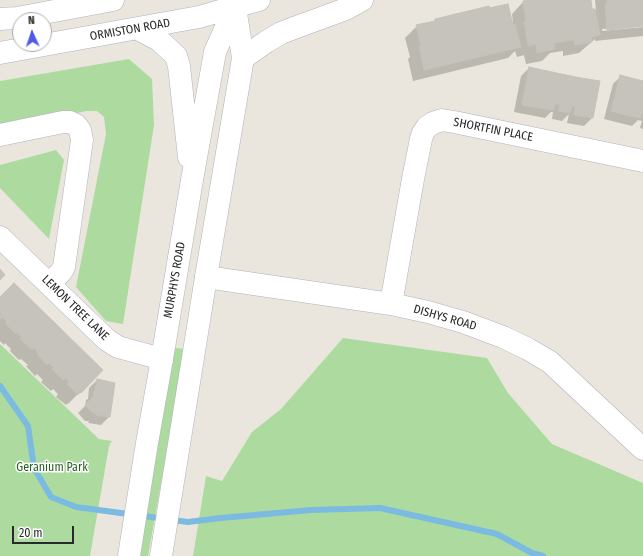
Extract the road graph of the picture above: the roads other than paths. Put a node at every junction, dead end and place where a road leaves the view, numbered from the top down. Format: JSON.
{"nodes":[{"id":1,"x":77,"y":0,"type":"edge"},
{"id":2,"x":113,"y":0,"type":"edge"},
{"id":3,"x":259,"y":0,"type":"edge"},
{"id":4,"x":362,"y":0,"type":"edge"},
{"id":5,"x":236,"y":4,"type":"edge"},
{"id":6,"x":54,"y":11,"type":"junction"},
{"id":7,"x":0,"y":19,"type":"edge"},
{"id":8,"x":138,"y":28,"type":"junction"},
{"id":9,"x":0,"y":53,"type":"edge"},
{"id":10,"x":243,"y":58,"type":"junction"},
{"id":11,"x":0,"y":134,"type":"edge"},
{"id":12,"x":643,"y":161,"type":"edge"},
{"id":13,"x":192,"y":180,"type":"junction"},
{"id":14,"x":0,"y":236,"type":"edge"},
{"id":15,"x":206,"y":278,"type":"junction"},
{"id":16,"x":49,"y":284,"type":"junction"},
{"id":17,"x":391,"y":304,"type":"junction"},
{"id":18,"x":162,"y":359,"type":"junction"},
{"id":19,"x":643,"y":449,"type":"edge"},
{"id":20,"x":129,"y":556,"type":"edge"},
{"id":21,"x":161,"y":556,"type":"edge"}],
"edges":[{"from":1,"to":6,"type":"main road"},
{"from":2,"to":6,"type":"main road"},
{"from":3,"to":5,"type":"main road","name":"ORMISTON ROAD"},
{"from":4,"to":10,"type":"main road"},
{"from":5,"to":8,"type":"main road","name":"ORMISTON ROAD"},
{"from":5,"to":10,"type":"main road"},
{"from":5,"to":13,"type":"main road","name":"MURPHYS ROAD"},
{"from":6,"to":7,"type":"main road"},
{"from":8,"to":9,"type":"main road","name":"ORMISTON ROAD"},
{"from":8,"to":13,"type":"main road"},
{"from":10,"to":15,"type":"main road"},
{"from":11,"to":16,"type":"main road"},
{"from":12,"to":17,"type":"main road","name":"SHORTFIN PLACE"},
{"from":13,"to":18,"type":"main road","name":"MURPHYS ROAD"},
{"from":14,"to":16,"type":"main road","name":"LEMON TREE LANE"},
{"from":15,"to":17,"type":"main road","name":"DISHYS ROAD"},
{"from":15,"to":21,"type":"main road"},
{"from":16,"to":18,"type":"main road","name":"LEMON TREE LANE"},
{"from":17,"to":19,"type":"main road","name":"DISHYS ROAD"},
{"from":18,"to":20,"type":"main road","name":"MURPHYS ROAD"}]}
